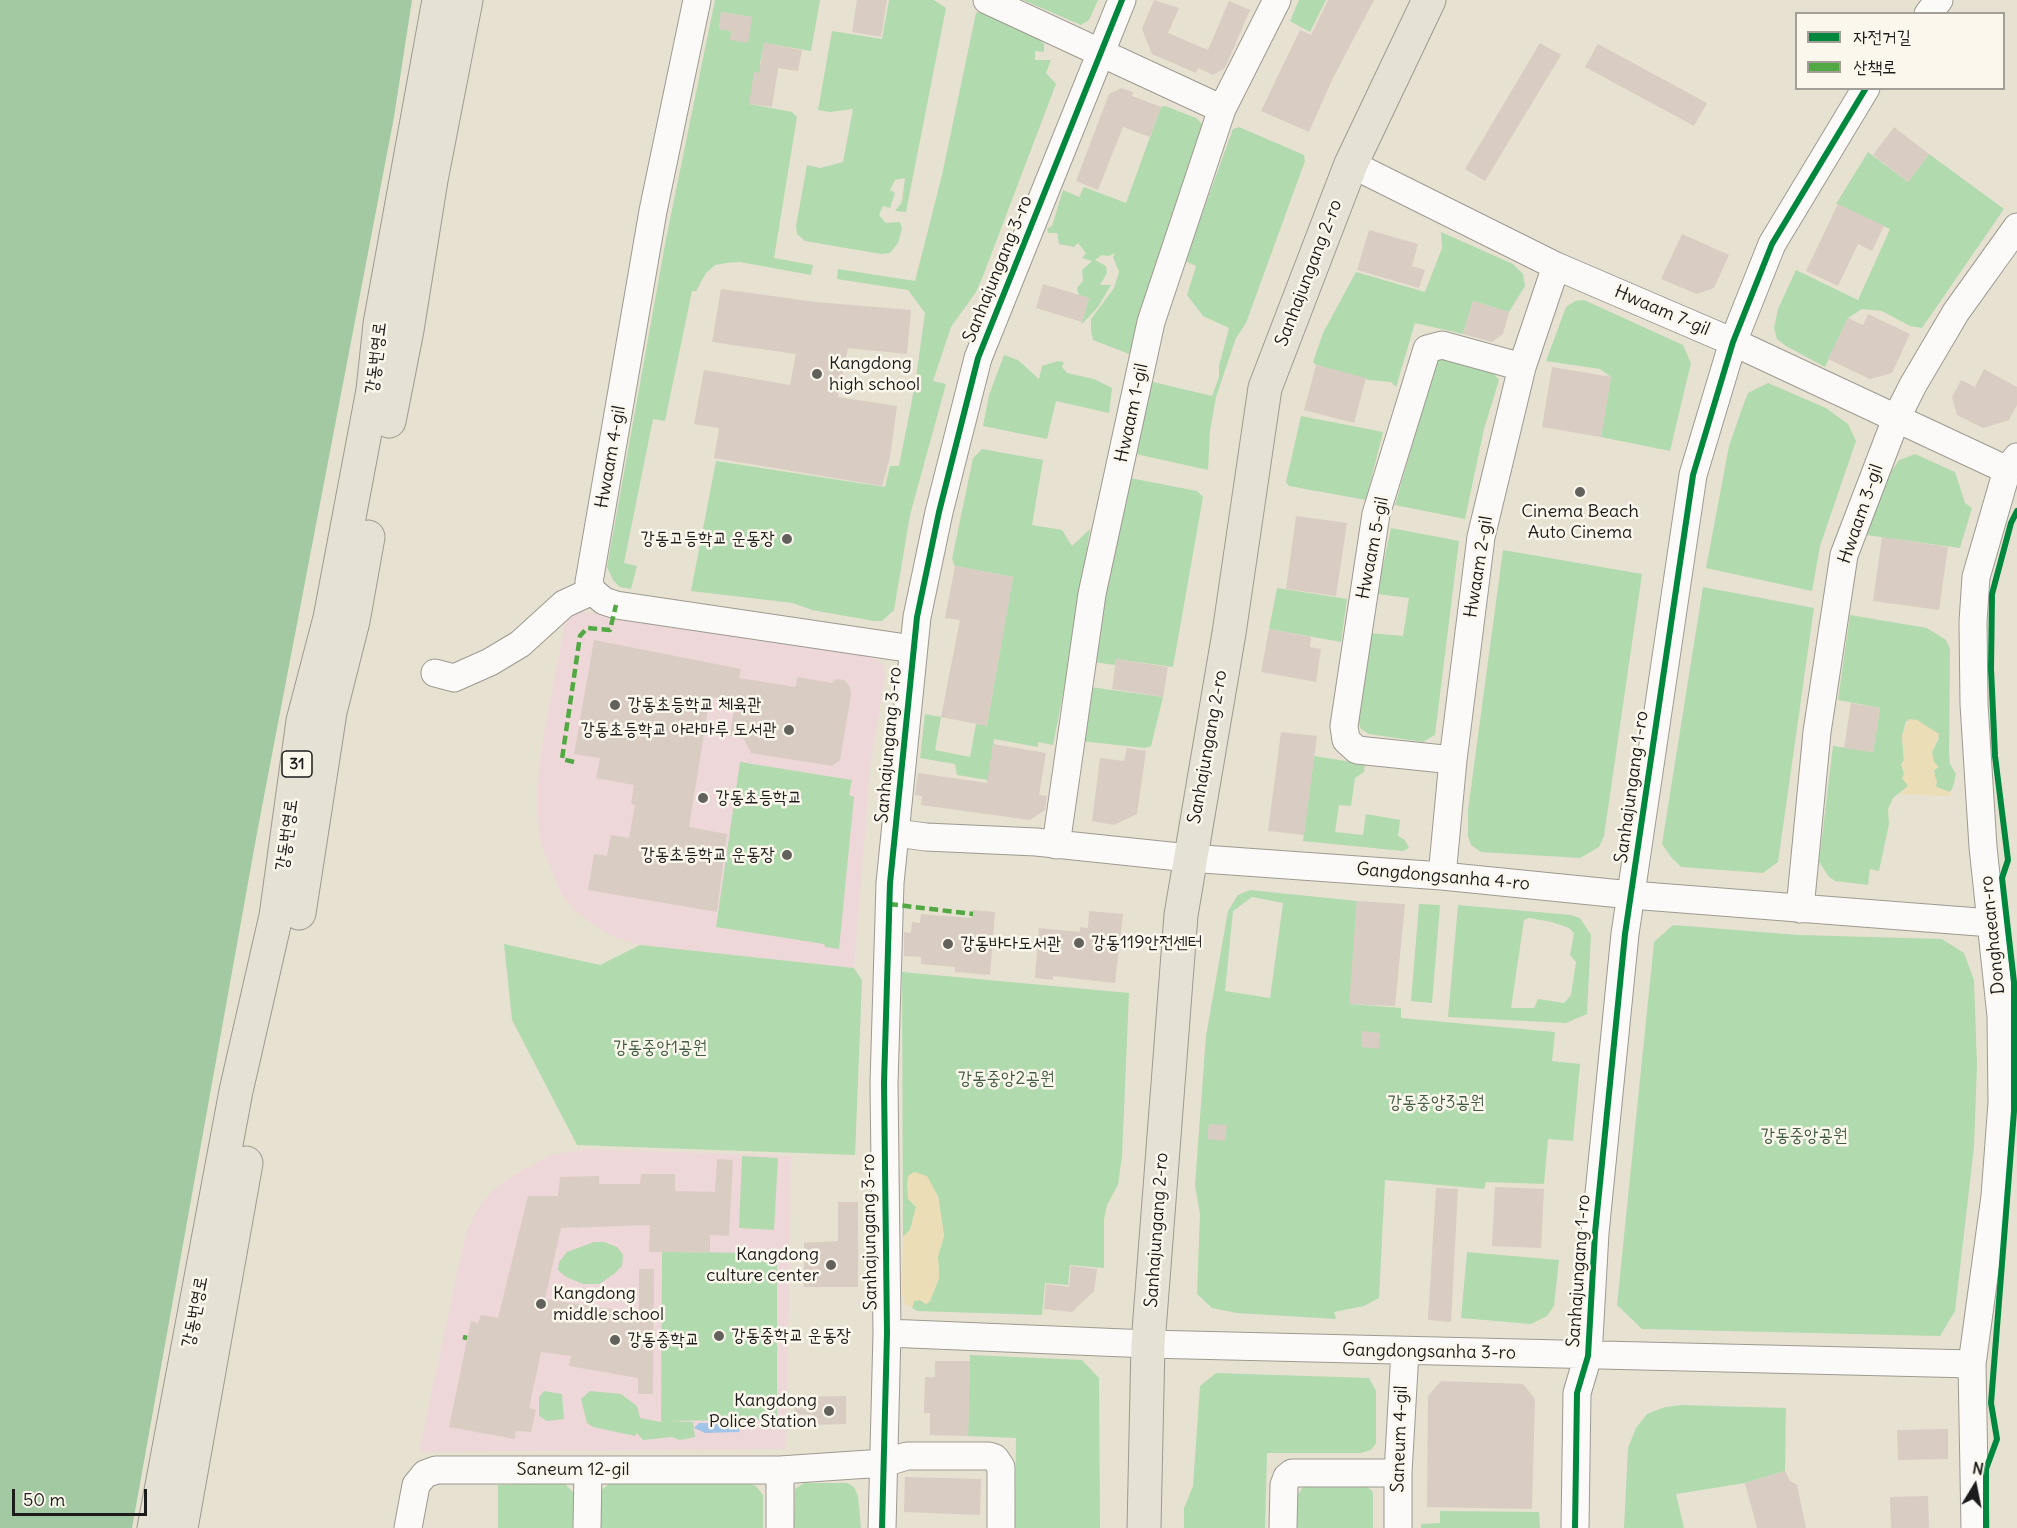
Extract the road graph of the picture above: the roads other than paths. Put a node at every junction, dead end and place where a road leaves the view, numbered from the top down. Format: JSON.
{"nodes":[{"id":1,"x":439,"y":0,"type":"edge"},
{"id":2,"x":466,"y":0,"type":"edge"},
{"id":3,"x":697,"y":0,"type":"edge"},
{"id":4,"x":987,"y":0,"type":"edge"},
{"id":5,"x":1122,"y":0,"type":"edge"},
{"id":6,"x":1277,"y":0,"type":"edge"},
{"id":7,"x":1429,"y":0,"type":"edge"},
{"id":8,"x":1939,"y":0,"type":"edge"},
{"id":9,"x":1930,"y":12,"type":"edge"},
{"id":10,"x":1100,"y":52,"type":"junction"},
{"id":11,"x":1865,"y":90,"type":"edge"},
{"id":12,"x":1222,"y":109,"type":"junction"},
{"id":13,"x":1351,"y":164,"type":"junction"},
{"id":14,"x":2017,"y":227,"type":"edge"},
{"id":15,"x":1556,"y":266,"type":"junction"},
{"id":16,"x":1733,"y":342,"type":"junction"},
{"id":17,"x":1522,"y":367,"type":"junction"},
{"id":18,"x":1896,"y":419,"type":"junction"},
{"id":19,"x":2012,"y":463,"type":"edge"},
{"id":20,"x":592,"y":591,"type":"junction"},
{"id":21,"x":913,"y":649,"type":"junction"},
{"id":22,"x":435,"y":673,"type":"dead end"},
{"id":23,"x":1453,"y":760,"type":"junction"},
{"id":24,"x":896,"y":833,"type":"junction"},
{"id":25,"x":1056,"y":845,"type":"junction"},
{"id":26,"x":1189,"y":858,"type":"junction"},
{"id":27,"x":1442,"y":876,"type":"junction"},
{"id":28,"x":1631,"y":895,"type":"junction"},
{"id":29,"x":1800,"y":909,"type":"junction"},
{"id":30,"x":1991,"y":923,"type":"junction"},
{"id":31,"x":887,"y":1333,"type":"junction"},
{"id":32,"x":1148,"y":1344,"type":"junction"},
{"id":33,"x":1405,"y":1351,"type":"junction"},
{"id":34,"x":1588,"y":1356,"type":"junction"},
{"id":35,"x":1972,"y":1364,"type":"junction"},
{"id":36,"x":884,"y":1463,"type":"junction"},
{"id":37,"x":588,"y":1470,"type":"junction"},
{"id":38,"x":780,"y":1470,"type":"junction"},
{"id":39,"x":1398,"y":1473,"type":"junction"},
{"id":40,"x":154,"y":1528,"type":"edge"},
{"id":41,"x":181,"y":1528,"type":"edge"},
{"id":42,"x":408,"y":1528,"type":"edge"},
{"id":43,"x":587,"y":1528,"type":"edge"},
{"id":44,"x":780,"y":1528,"type":"edge"},
{"id":45,"x":882,"y":1528,"type":"edge"},
{"id":46,"x":1001,"y":1528,"type":"edge"},
{"id":47,"x":1144,"y":1528,"type":"edge"},
{"id":48,"x":1283,"y":1528,"type":"edge"},
{"id":49,"x":1398,"y":1528,"type":"edge"},
{"id":50,"x":1575,"y":1528,"type":"edge"},
{"id":51,"x":1975,"y":1528,"type":"edge"}],
"edges":[{"from":1,"to":40,"type":"main road","name":"강동번영로","number":"31"},
{"from":2,"to":41,"type":"main road","name":"강동번영로"},
{"from":3,"to":20,"type":"street","name":"Hwaam 4-gil"},
{"from":4,"to":10,"type":"street"},
{"from":5,"to":10,"type":"street","name":"Sanhajungang 3-ro"},
{"from":6,"to":12,"type":"street","name":"Hwaam 1-gil"},
{"from":7,"to":13,"type":"main road","name":"Sanhajungang 2-ro"},
{"from":8,"to":9,"type":"street"},
{"from":10,"to":12,"type":"street"},
{"from":10,"to":21,"type":"street","name":"Sanhajungang 3-ro"},
{"from":11,"to":16,"type":"street","name":"Sanhajungang 1-ro"},
{"from":12,"to":25,"type":"street","name":"Hwaam 1-gil"},
{"from":13,"to":15,"type":"street","name":"Hwaam 7-gil"},
{"from":13,"to":26,"type":"main road","name":"Sanhajungang 2-ro"},
{"from":14,"to":18,"type":"street","name":"Hwaam 3-gil"},
{"from":15,"to":16,"type":"street","name":"Hwaam 7-gil"},
{"from":15,"to":17,"type":"street","name":"Hwaam 2-gil"},
{"from":16,"to":18,"type":"street","name":"Hwaam 7-gil"},
{"from":16,"to":28,"type":"street","name":"Sanhajungang 1-ro"},
{"from":17,"to":23,"type":"street","name":"Hwaam 2-gil"},
{"from":17,"to":23,"type":"street","name":"Hwaam 5-gil"},
{"from":18,"to":19,"type":"street","name":"Hwaam 7-gil"},
{"from":18,"to":29,"type":"street","name":"Hwaam 3-gil"},
{"from":19,"to":30,"type":"street","name":"Donghaean-ro"},
{"from":20,"to":21,"type":"street"},
{"from":20,"to":22,"type":"street"},
{"from":21,"to":24,"type":"street","name":"Sanhajungang 3-ro"},
{"from":23,"to":27,"type":"street","name":"Hwaam 2-gil"},
{"from":24,"to":25,"type":"street","name":"Gangdongsanha 4-ro"},
{"from":24,"to":31,"type":"street","name":"Sanhajungang 3-ro"},
{"from":25,"to":26,"type":"street","name":"Gangdongsanha 4-ro"},
{"from":26,"to":27,"type":"street","name":"Gangdongsanha 4-ro"},
{"from":26,"to":32,"type":"main road","name":"Sanhajungang 2-ro"},
{"from":27,"to":28,"type":"street","name":"Gangdongsanha 4-ro"},
{"from":28,"to":29,"type":"street","name":"Gangdongsanha 4-ro"},
{"from":28,"to":34,"type":"street","name":"Sanhajungang 1-ro"},
{"from":29,"to":30,"type":"street","name":"Gangdongsanha 4-ro"},
{"from":30,"to":35,"type":"street","name":"Donghaean-ro"},
{"from":31,"to":32,"type":"street","name":"Gangdongsanha 3-ro"},
{"from":31,"to":36,"type":"street","name":"Sanhajungang 3-ro"},
{"from":32,"to":33,"type":"street","name":"Gangdongsanha 3-ro"},
{"from":32,"to":47,"type":"main road","name":"Sanhajungang 2-ro"},
{"from":33,"to":34,"type":"street","name":"Gangdongsanha 3-ro"},
{"from":33,"to":39,"type":"street","name":"Saneum 4-gil"},
{"from":34,"to":35,"type":"street","name":"Gangdongsanha 3-ro"},
{"from":34,"to":50,"type":"street","name":"Sanhajungang 1-ro"},
{"from":35,"to":51,"type":"street","name":"Donghaean-ro"},
{"from":36,"to":38,"type":"street","name":"Saneum 12-gil"},
{"from":36,"to":45,"type":"street","name":"Sanhajungang 3-ro"},
{"from":36,"to":46,"type":"street","name":"Saneum 12-gil"},
{"from":37,"to":38,"type":"street","name":"Saneum 12-gil"},
{"from":37,"to":42,"type":"street","name":"Saneum 12-gil"},
{"from":37,"to":43,"type":"street"},
{"from":38,"to":44,"type":"street"},
{"from":39,"to":48,"type":"street"},
{"from":39,"to":49,"type":"street","name":"Saneum 4-gil"}]}
